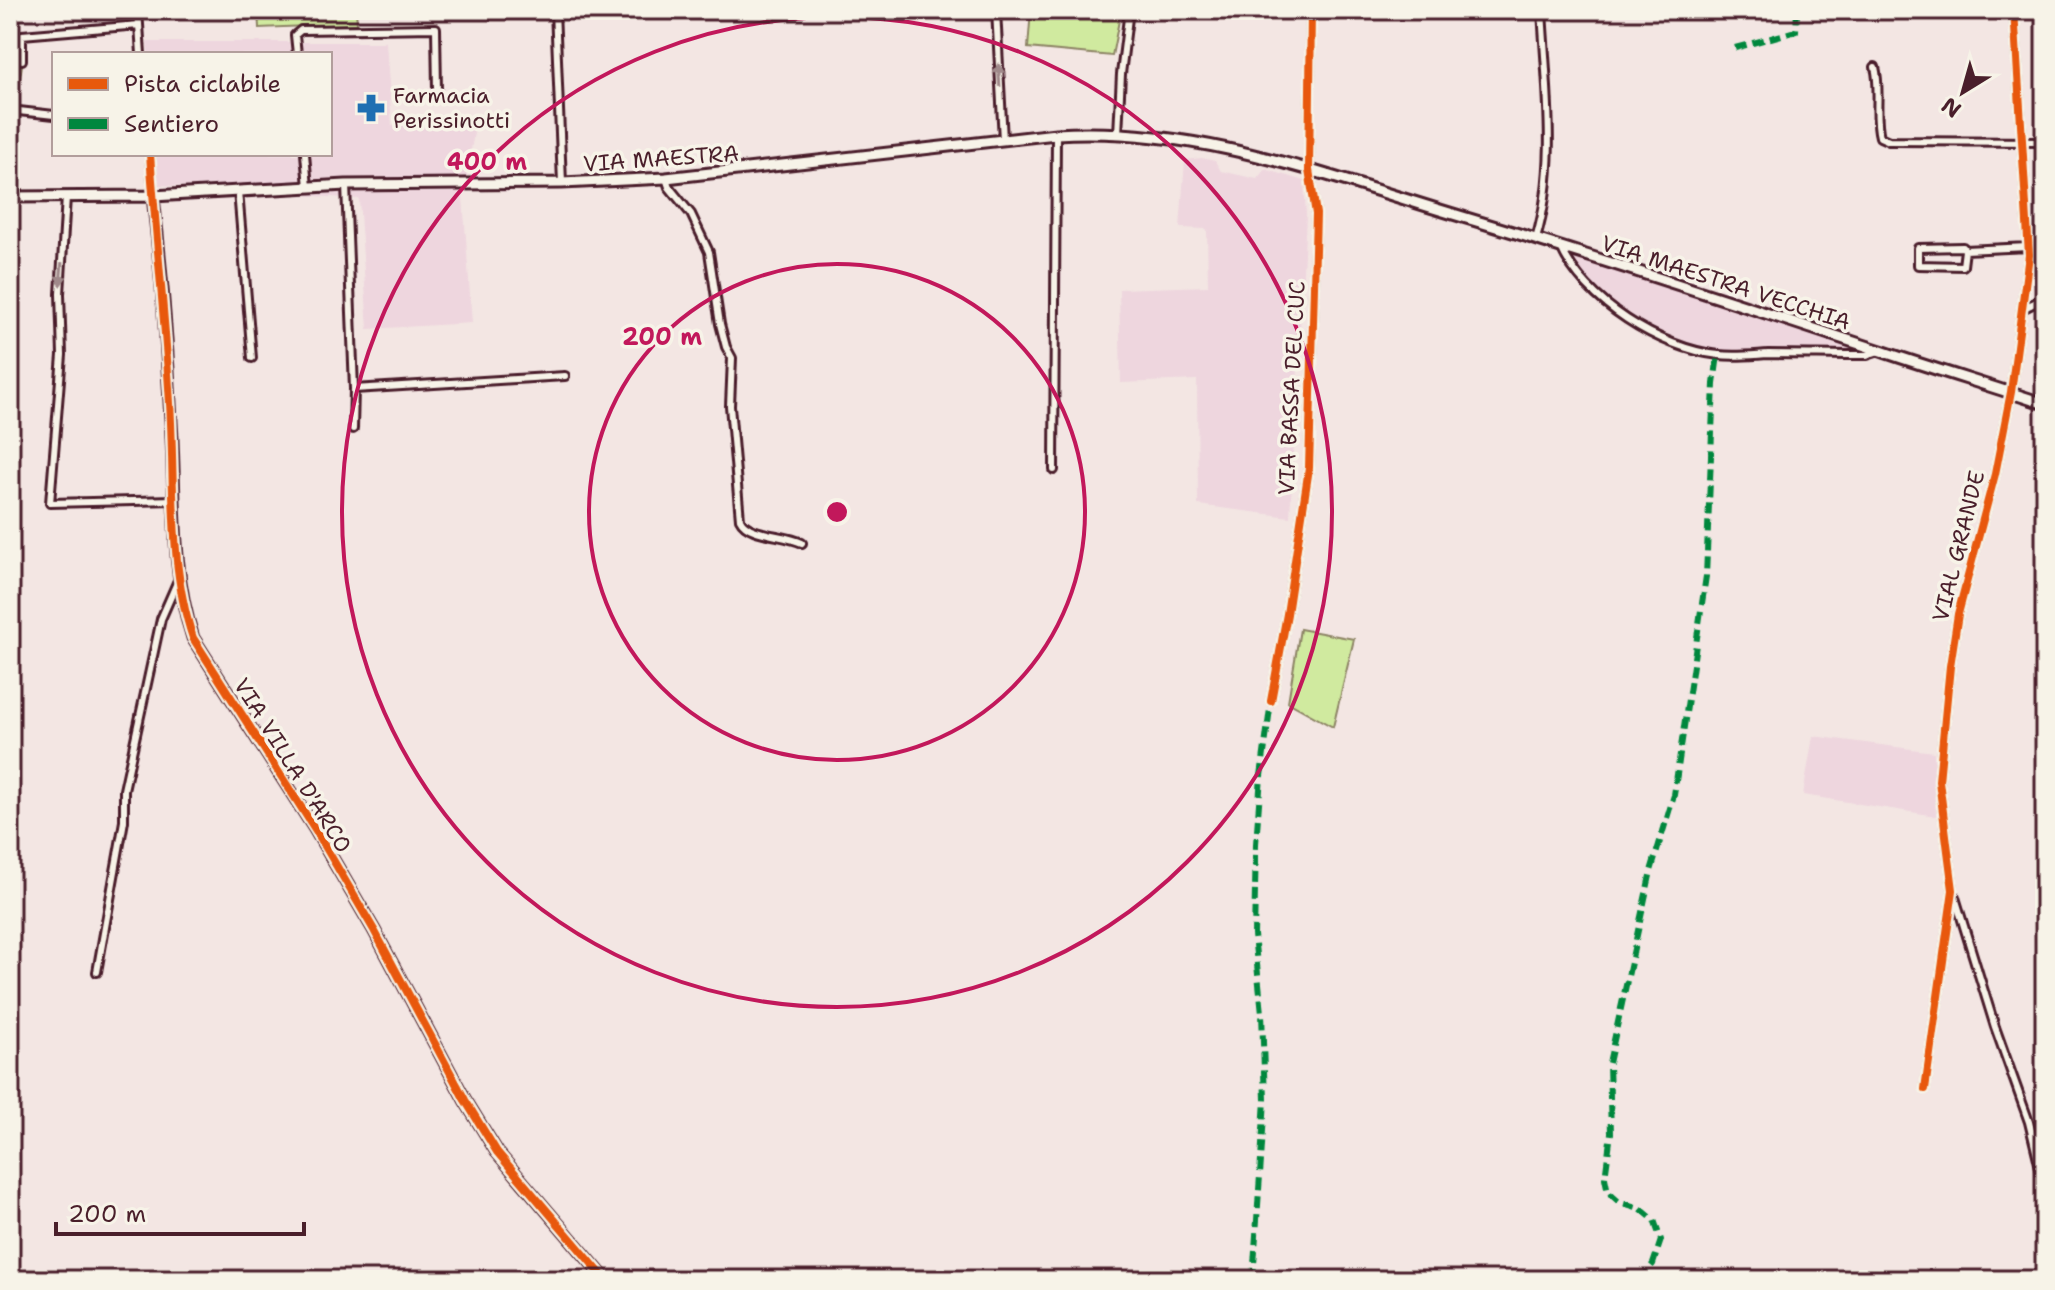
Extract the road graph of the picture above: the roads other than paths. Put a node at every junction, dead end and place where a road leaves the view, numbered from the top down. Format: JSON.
{"nodes":[{"id":1,"x":138,"y":10,"type":"edge"},
{"id":2,"x":555,"y":10,"type":"edge"},
{"id":3,"x":996,"y":10,"type":"edge"},
{"id":4,"x":1129,"y":10,"type":"edge"},
{"id":5,"x":1311,"y":10,"type":"edge"},
{"id":6,"x":1542,"y":10,"type":"edge"},
{"id":7,"x":2014,"y":10,"type":"edge"},
{"id":8,"x":139,"y":25,"type":"junction"},
{"id":9,"x":141,"y":52,"type":"edge"},
{"id":10,"x":297,"y":52,"type":"edge"},
{"id":11,"x":22,"y":60,"type":"dead end"},
{"id":12,"x":1875,"y":67,"type":"dead end"},
{"id":13,"x":437,"y":90,"type":"dead end"},
{"id":14,"x":10,"y":110,"type":"edge"},
{"id":15,"x":52,"y":115,"type":"edge"},
{"id":16,"x":1056,"y":134,"type":"junction"},
{"id":17,"x":1118,"y":134,"type":"junction"},
{"id":18,"x":1003,"y":140,"type":"junction"},
{"id":19,"x":2045,"y":142,"type":"edge"},
{"id":20,"x":2022,"y":143,"type":"junction"},
{"id":21,"x":150,"y":156,"type":"edge"},
{"id":22,"x":305,"y":156,"type":"edge"},
{"id":23,"x":1309,"y":170,"type":"junction"},
{"id":24,"x":666,"y":178,"type":"junction"},
{"id":25,"x":562,"y":183,"type":"junction"},
{"id":26,"x":346,"y":185,"type":"junction"},
{"id":27,"x":308,"y":187,"type":"junction"},
{"id":28,"x":238,"y":191,"type":"junction"},
{"id":29,"x":153,"y":196,"type":"junction"},
{"id":30,"x":10,"y":197,"type":"edge"},
{"id":31,"x":66,"y":197,"type":"junction"},
{"id":32,"x":1536,"y":239,"type":"junction"},
{"id":33,"x":1561,"y":247,"type":"junction"},
{"id":34,"x":2028,"y":247,"type":"junction"},
{"id":35,"x":1965,"y":250,"type":"junction"},
{"id":36,"x":2045,"y":298,"type":"edge"},
{"id":37,"x":2022,"y":309,"type":"junction"},
{"id":38,"x":1879,"y":351,"type":"junction"},
{"id":39,"x":252,"y":358,"type":"dead end"},
{"id":40,"x":565,"y":376,"type":"dead end"},
{"id":41,"x":354,"y":389,"type":"junction"},
{"id":42,"x":2011,"y":392,"type":"junction"},
{"id":43,"x":2045,"y":404,"type":"edge"},
{"id":44,"x":353,"y":429,"type":"dead end"},
{"id":45,"x":1054,"y":470,"type":"dead end"},
{"id":46,"x":175,"y":500,"type":"junction"},
{"id":47,"x":802,"y":543,"type":"dead end"},
{"id":48,"x":179,"y":578,"type":"junction"},
{"id":49,"x":1271,"y":701,"type":"dead end"},
{"id":50,"x":1953,"y":890,"type":"junction"},
{"id":51,"x":97,"y":972,"type":"dead end"},
{"id":52,"x":1925,"y":1089,"type":"dead end"},
{"id":53,"x":2045,"y":1188,"type":"edge"},
{"id":54,"x":606,"y":1280,"type":"edge"}],
"edges":[{"from":1,"to":8,"type":"street"},
{"from":2,"to":25,"type":"street"},
{"from":18,"to":3,"type":"street","one_way":true},
{"from":4,"to":17,"type":"street"},
{"from":5,"to":23,"type":"street","name":"VIA BASSA DEL CUC"},
{"from":6,"to":32,"type":"street"},
{"from":7,"to":20,"type":"street","name":"VIAL GRANDE"},
{"from":8,"to":9,"type":"street"},
{"from":8,"to":11,"type":"street"},
{"from":10,"to":13,"type":"street"},
{"from":12,"to":20,"type":"street"},
{"from":14,"to":15,"type":"street"},
{"from":16,"to":17,"type":"main road","name":"VIA MAESTRA"},
{"from":16,"to":18,"type":"main road","name":"VIA MAESTRA"},
{"from":16,"to":45,"type":"street"},
{"from":17,"to":23,"type":"main road","name":"VIA MAESTRA"},
{"from":18,"to":24,"type":"main road","name":"VIA MAESTRA"},
{"from":19,"to":20,"type":"street"},
{"from":20,"to":34,"type":"street","name":"VIAL GRANDE"},
{"from":21,"to":29,"type":"street"},
{"from":22,"to":27,"type":"street"},
{"from":23,"to":32,"type":"main road","name":"VIA MAESTRA VECCHIA"},
{"from":23,"to":49,"type":"street","name":"VIA BASSA DEL CUC"},
{"from":24,"to":25,"type":"main road","name":"VIA MAESTRA"},
{"from":24,"to":47,"type":"street"},
{"from":25,"to":26,"type":"main road","name":"VIA MAESTRA"},
{"from":26,"to":27,"type":"main road","name":"VIA MAESTRA"},
{"from":26,"to":41,"type":"street"},
{"from":27,"to":28,"type":"main road","name":"VIA MAESTRA"},
{"from":28,"to":29,"type":"main road","name":"VIA MAESTRA"},
{"from":28,"to":39,"type":"street"},
{"from":29,"to":31,"type":"main road","name":"VIA MAESTRA"},
{"from":29,"to":46,"type":"main road","name":"VIA VILLA D'ARCO"},
{"from":30,"to":31,"type":"main road","name":"VIA MAESTRA"},
{"from":31,"to":46,"type":"street","one_way":true},
{"from":32,"to":33,"type":"main road","name":"VIA MAESTRA VECCHIA"},
{"from":33,"to":38,"type":"main road","name":"VIA MAESTRA VECCHIA"},
{"from":33,"to":38,"type":"street","name":"VIA MAESTRA VECCHIA"},
{"from":34,"to":35,"type":"street"},
{"from":34,"to":37,"type":"street","name":"VIAL GRANDE"},
{"from":35,"to":35,"type":"street"},
{"from":36,"to":37,"type":"street"},
{"from":37,"to":42,"type":"street","name":"VIAL GRANDE"},
{"from":38,"to":42,"type":"main road","name":"VIA MAESTRA VECCHIA"},
{"from":40,"to":41,"type":"street"},
{"from":41,"to":44,"type":"street"},
{"from":42,"to":43,"type":"main road","name":"VIA MAESTRA VECCHIA"},
{"from":42,"to":50,"type":"street","name":"VIAL GRANDE"},
{"from":46,"to":48,"type":"main road","name":"VIA VILLA D'ARCO"},
{"from":48,"to":51,"type":"street","name":"VIA VILLA D'ARCO"},
{"from":48,"to":54,"type":"main road","name":"VIA VILLA D'ARCO"},
{"from":50,"to":52,"type":"street","name":"VIAL GRANDE"},
{"from":50,"to":53,"type":"street"}]}
